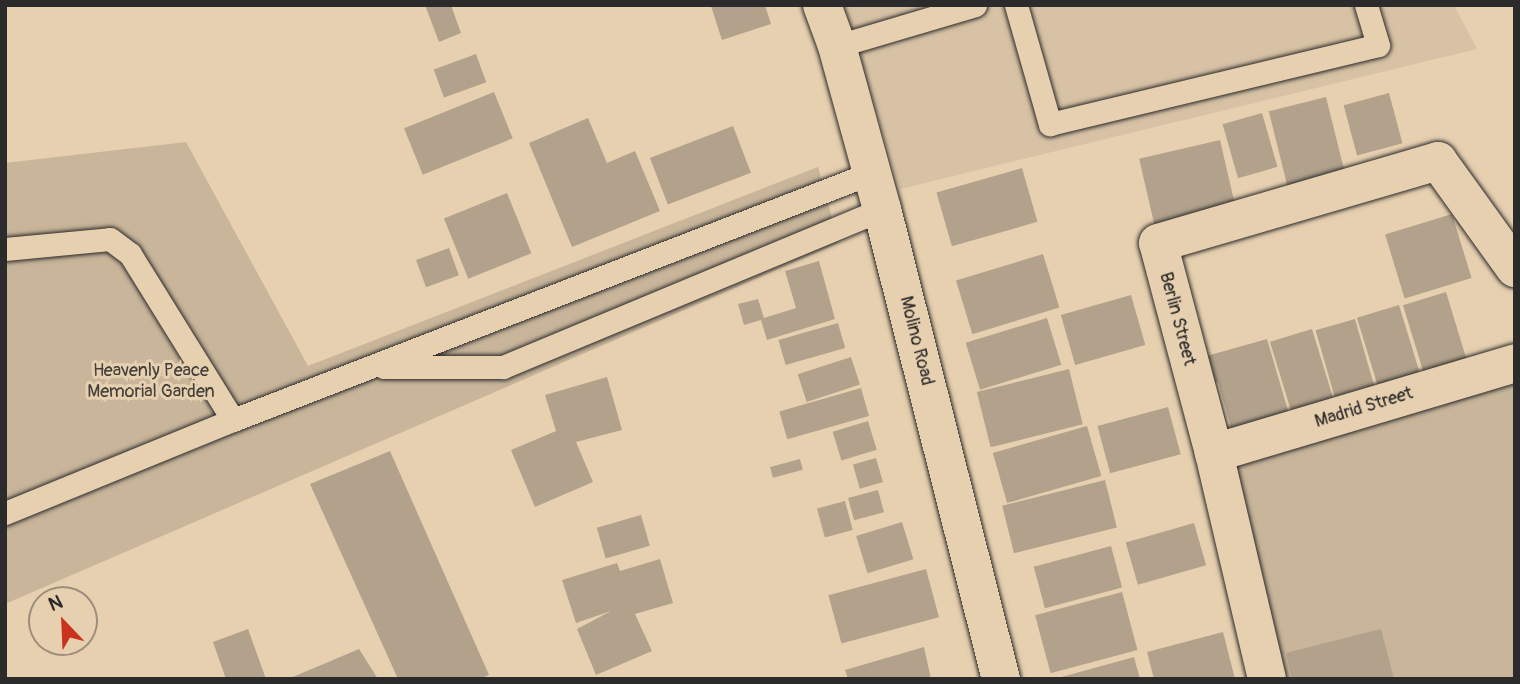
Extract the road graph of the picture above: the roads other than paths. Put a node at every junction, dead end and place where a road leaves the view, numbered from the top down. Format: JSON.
{"nodes":[{"id":1,"x":822,"y":5,"type":"edge"},
{"id":2,"x":975,"y":5,"type":"edge"},
{"id":3,"x":1016,"y":5,"type":"edge"},
{"id":4,"x":1366,"y":5,"type":"edge"},
{"id":5,"x":838,"y":46,"type":"junction"},
{"id":6,"x":871,"y":173,"type":"junction"},
{"id":7,"x":882,"y":209,"type":"junction"},
{"id":8,"x":5,"y":249,"type":"edge"},
{"id":9,"x":1515,"y":268,"type":"edge"},
{"id":10,"x":1515,"y":363,"type":"edge"},
{"id":11,"x":371,"y":367,"type":"junction"},
{"id":12,"x":233,"y":420,"type":"junction"},
{"id":13,"x":1214,"y":453,"type":"junction"},
{"id":14,"x":5,"y":513,"type":"edge"},
{"id":15,"x":1001,"y":679,"type":"edge"},
{"id":16,"x":1267,"y":679,"type":"edge"}],
"edges":[{"from":1,"to":5,"type":"street","name":"Molino Road"},
{"from":2,"to":5,"type":"lane"},
{"from":3,"to":4,"type":"lane"},
{"from":5,"to":6,"type":"street","name":"Molino Road"},
{"from":6,"to":7,"type":"street","name":"Molino Road"},
{"from":6,"to":11,"type":"lane"},
{"from":7,"to":11,"type":"lane"},
{"from":7,"to":15,"type":"street","name":"Molino Road"},
{"from":8,"to":12,"type":"lane"},
{"from":9,"to":13,"type":"street","name":"Berlin Street"},
{"from":10,"to":13,"type":"street","name":"Madrid Street"},
{"from":11,"to":12,"type":"lane"},
{"from":12,"to":14,"type":"lane"},
{"from":13,"to":16,"type":"street","name":"Berlin Street"}]}
